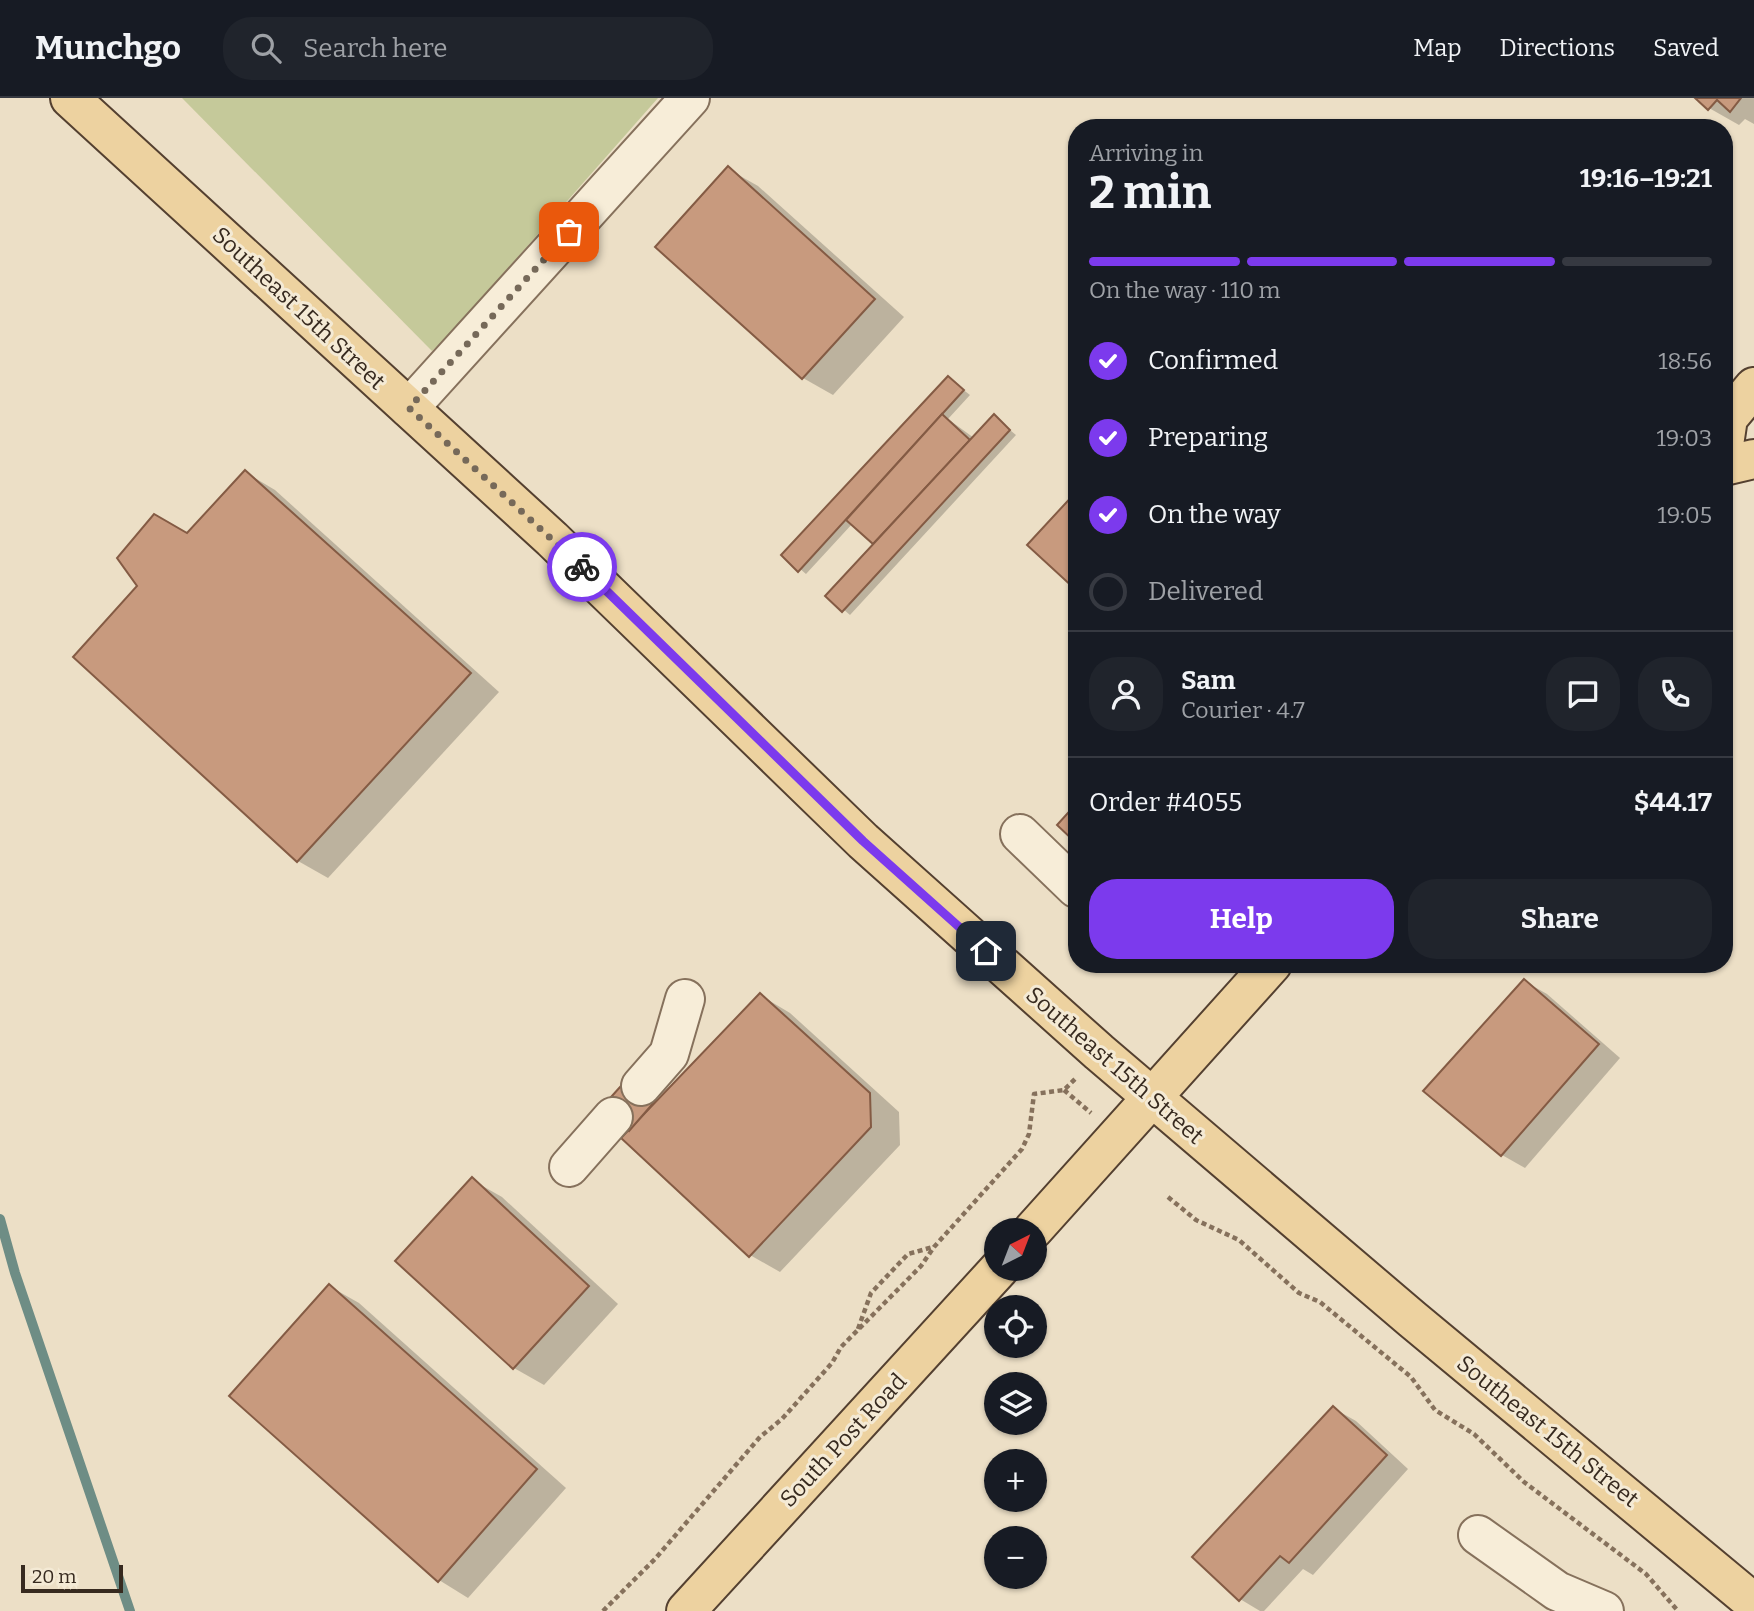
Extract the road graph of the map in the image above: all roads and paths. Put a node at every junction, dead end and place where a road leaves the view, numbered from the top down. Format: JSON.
{"nodes":[{"id":1,"x":70,"y":98,"type":"edge"},
{"id":2,"x":690,"y":98,"type":"edge"},
{"id":3,"x":1754,"y":387,"type":"edge"},
{"id":4,"x":409,"y":408,"type":"junction"},
{"id":5,"x":1733,"y":412,"type":"edge"},
{"id":6,"x":1754,"y":459,"type":"edge"},
{"id":7,"x":1733,"y":465,"type":"edge"},
{"id":8,"x":1020,"y":834,"type":"dead end"},
{"id":9,"x":1068,"y":880,"type":"edge"},
{"id":10,"x":1264,"y":973,"type":"edge"},
{"id":11,"x":685,"y":999,"type":"dead end"},
{"id":12,"x":641,"y":1086,"type":"dead end"},
{"id":13,"x":1064,"y":1090,"type":"dead end"},
{"id":14,"x":1153,"y":1099,"type":"junction"},
{"id":15,"x":613,"y":1117,"type":"dead end"},
{"id":16,"x":569,"y":1167,"type":"dead end"},
{"id":17,"x":1168,"y":1197,"type":"dead end"},
{"id":18,"x":1044,"y":1218,"type":"edge"},
{"id":19,"x":934,"y":1247,"type":"junction"},
{"id":20,"x":988,"y":1281,"type":"edge"},
{"id":21,"x":858,"y":1330,"type":"junction"},
{"id":22,"x":1478,"y":1535,"type":"dead end"},
{"id":23,"x":1754,"y":1603,"type":"edge"},
{"id":24,"x":603,"y":1611,"type":"edge"},
{"id":25,"x":686,"y":1611,"type":"edge"},
{"id":26,"x":1604,"y":1611,"type":"edge"},
{"id":27,"x":1678,"y":1611,"type":"edge"}],
"edges":[{"from":1,"to":4,"type":"main road","name":"Southeast 15th Street"},
{"from":2,"to":4,"type":"street"},
{"from":3,"to":5,"type":"main road"},
{"from":4,"to":14,"type":"main road","name":"Southeast 15th Street"},
{"from":6,"to":7,"type":"main road"},
{"from":8,"to":9,"type":"street"},
{"from":10,"to":14,"type":"main road"},
{"from":11,"to":12,"type":"street"},
{"from":13,"to":19,"type":"path"},
{"from":14,"to":18,"type":"main road"},
{"from":14,"to":23,"type":"main road","name":"Southeast 15th Street"},
{"from":15,"to":16,"type":"street"},
{"from":17,"to":27,"type":"path"},
{"from":19,"to":21,"type":"path"},
{"from":19,"to":21,"type":"path"},
{"from":20,"to":25,"type":"main road","name":"South Post Road"},
{"from":21,"to":24,"type":"path"},
{"from":22,"to":26,"type":"street"}]}
